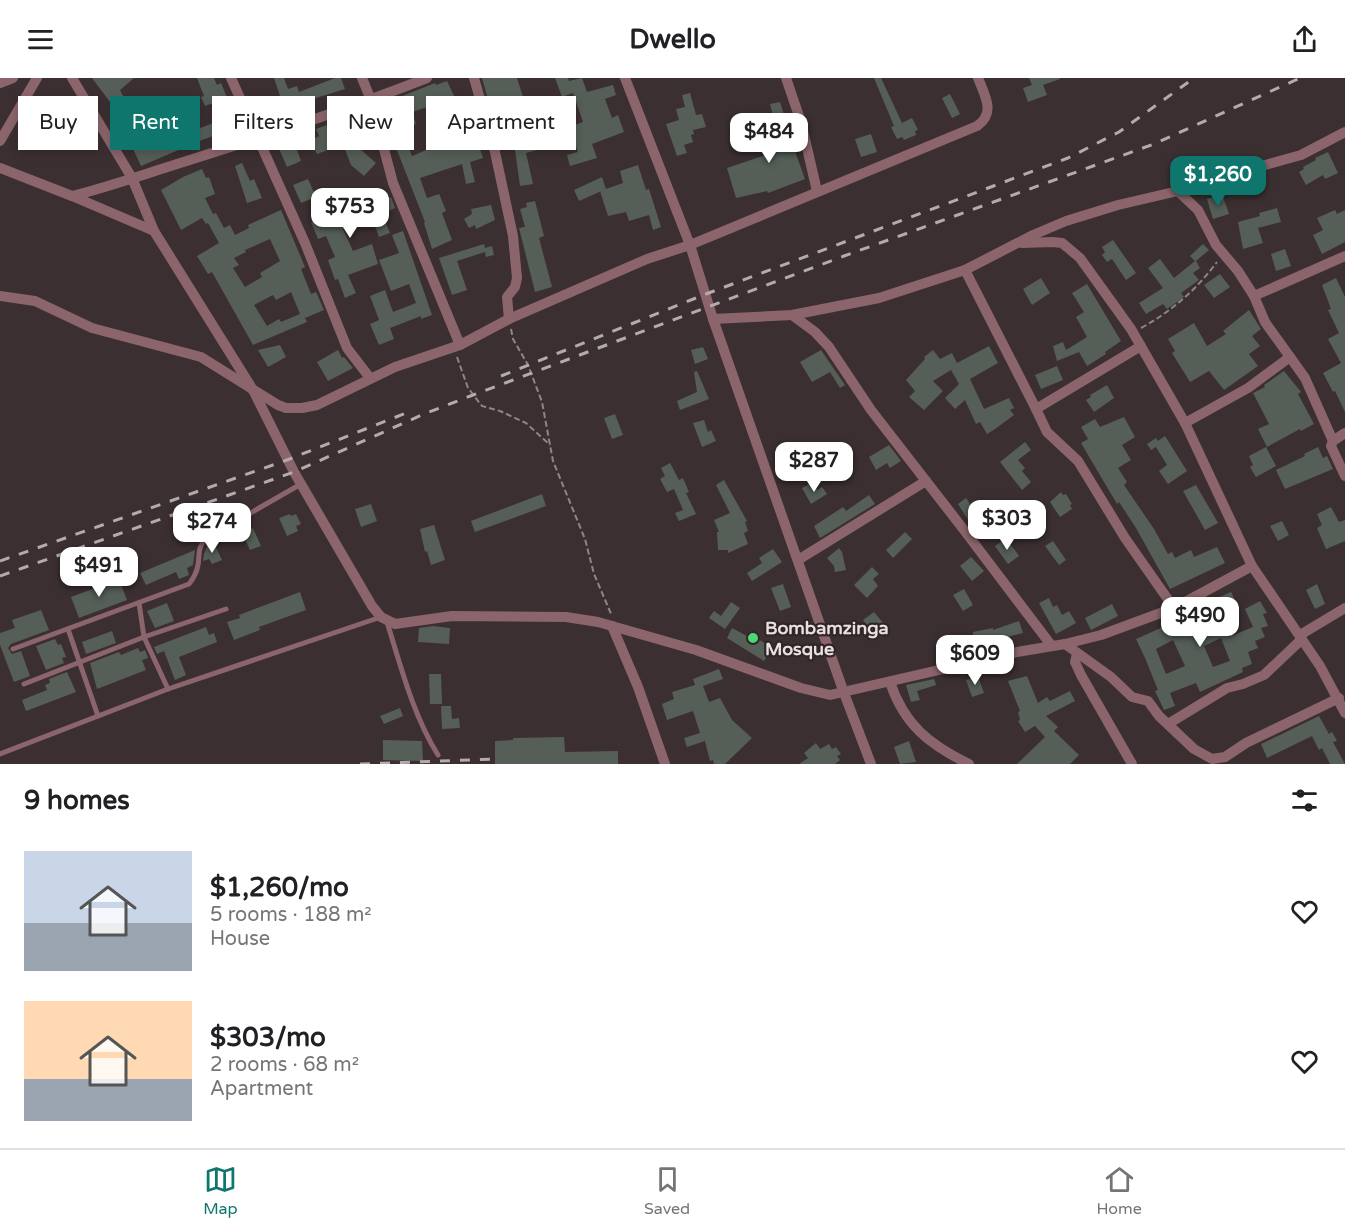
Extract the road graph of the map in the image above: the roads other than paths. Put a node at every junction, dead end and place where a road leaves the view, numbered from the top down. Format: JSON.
{"nodes":[{"id":1,"x":13,"y":78,"type":"edge"},
{"id":2,"x":37,"y":78,"type":"edge"},
{"id":3,"x":72,"y":78,"type":"edge"},
{"id":4,"x":231,"y":78,"type":"edge"},
{"id":5,"x":362,"y":78,"type":"edge"},
{"id":6,"x":427,"y":78,"type":"edge"},
{"id":7,"x":474,"y":78,"type":"edge"},
{"id":8,"x":625,"y":78,"type":"edge"},
{"id":9,"x":786,"y":78,"type":"edge"},
{"id":10,"x":978,"y":78,"type":"edge"},
{"id":11,"x":0,"y":83,"type":"edge"},
{"id":12,"x":239,"y":96,"type":"edge"},
{"id":13,"x":369,"y":96,"type":"edge"},
{"id":14,"x":381,"y":96,"type":"edge"},
{"id":15,"x":1345,"y":132,"type":"edge"},
{"id":16,"x":0,"y":141,"type":"edge"},
{"id":17,"x":223,"y":150,"type":"edge"},
{"id":18,"x":264,"y":150,"type":"edge"},
{"id":19,"x":384,"y":150,"type":"edge"},
{"id":20,"x":0,"y":168,"type":"edge"},
{"id":21,"x":132,"y":178,"type":"junction"},
{"id":22,"x":817,"y":191,"type":"junction"},
{"id":23,"x":1178,"y":191,"type":"junction"},
{"id":24,"x":72,"y":196,"type":"junction"},
{"id":25,"x":154,"y":231,"type":"junction"},
{"id":26,"x":1020,"y":243,"type":"junction"},
{"id":27,"x":690,"y":245,"type":"junction"},
{"id":28,"x":1345,"y":256,"type":"edge"},
{"id":29,"x":965,"y":270,"type":"junction"},
{"id":30,"x":0,"y":286,"type":"edge"},
{"id":31,"x":0,"y":296,"type":"edge"},
{"id":32,"x":1254,"y":296,"type":"junction"},
{"id":33,"x":19,"y":298,"type":"junction"},
{"id":34,"x":792,"y":315,"type":"junction"},
{"id":35,"x":510,"y":319,"type":"junction"},
{"id":36,"x":713,"y":319,"type":"junction"},
{"id":37,"x":457,"y":346,"type":"junction"},
{"id":38,"x":1142,"y":346,"type":"junction"},
{"id":39,"x":1290,"y":357,"type":"junction"},
{"id":40,"x":370,"y":378,"type":"junction"},
{"id":41,"x":253,"y":390,"type":"junction"},
{"id":42,"x":1036,"y":409,"type":"junction"},
{"id":43,"x":1185,"y":423,"type":"junction"},
{"id":44,"x":1345,"y":433,"type":"edge"},
{"id":45,"x":1333,"y":441,"type":"junction"},
{"id":46,"x":1345,"y":476,"type":"edge"},
{"id":47,"x":926,"y":481,"type":"junction"},
{"id":48,"x":301,"y":484,"type":"junction"},
{"id":49,"x":798,"y":560,"type":"junction"},
{"id":50,"x":1252,"y":566,"type":"junction"},
{"id":51,"x":139,"y":603,"type":"junction"},
{"id":52,"x":1174,"y":608,"type":"junction"},
{"id":53,"x":1345,"y":608,"type":"edge"},
{"id":54,"x":226,"y":609,"type":"dead end"},
{"id":55,"x":384,"y":619,"type":"junction"},
{"id":56,"x":614,"y":627,"type":"junction"},
{"id":57,"x":68,"y":629,"type":"junction"},
{"id":58,"x":1301,"y":637,"type":"junction"},
{"id":59,"x":144,"y":638,"type":"junction"},
{"id":60,"x":1065,"y":644,"type":"junction"},
{"id":61,"x":1051,"y":645,"type":"junction"},
{"id":62,"x":13,"y":649,"type":"dead end"},
{"id":63,"x":1077,"y":654,"type":"junction"},
{"id":64,"x":80,"y":663,"type":"junction"},
{"id":65,"x":890,"y":682,"type":"junction"},
{"id":66,"x":24,"y":684,"type":"dead end"},
{"id":67,"x":168,"y":689,"type":"junction"},
{"id":68,"x":844,"y":693,"type":"junction"},
{"id":69,"x":1339,"y":698,"type":"junction"},
{"id":70,"x":1345,"y":713,"type":"edge"},
{"id":71,"x":98,"y":716,"type":"junction"},
{"id":72,"x":1168,"y":724,"type":"junction"},
{"id":73,"x":0,"y":754,"type":"edge"},
{"id":74,"x":438,"y":755,"type":"dead end"},
{"id":75,"x":665,"y":764,"type":"edge"},
{"id":76,"x":871,"y":764,"type":"edge"},
{"id":77,"x":969,"y":764,"type":"edge"},
{"id":78,"x":1132,"y":764,"type":"edge"}],
"edges":[{"from":1,"to":11,"type":"street"},
{"from":2,"to":16,"type":"street"},
{"from":3,"to":21,"type":"street"},
{"from":4,"to":12,"type":"street"},
{"from":5,"to":13,"type":"street"},
{"from":6,"to":14,"type":"street"},
{"from":7,"to":35,"type":"street"},
{"from":8,"to":27,"type":"street"},
{"from":9,"to":22,"type":"street"},
{"from":10,"to":22,"type":"street"},
{"from":15,"to":23,"type":"street"},
{"from":17,"to":21,"type":"street"},
{"from":18,"to":40,"type":"street"},
{"from":19,"to":37,"type":"street"},
{"from":20,"to":24,"type":"street"},
{"from":21,"to":24,"type":"street"},
{"from":21,"to":25,"type":"street"},
{"from":22,"to":27,"type":"street"},
{"from":23,"to":26,"type":"street"},
{"from":23,"to":32,"type":"street"},
{"from":24,"to":25,"type":"street"},
{"from":25,"to":41,"type":"street"},
{"from":26,"to":29,"type":"street"},
{"from":26,"to":38,"type":"street"},
{"from":27,"to":35,"type":"street"},
{"from":27,"to":36,"type":"street"},
{"from":28,"to":32,"type":"street"},
{"from":29,"to":34,"type":"street"},
{"from":29,"to":42,"type":"street"},
{"from":30,"to":33,"type":"street"},
{"from":31,"to":33,"type":"street"},
{"from":32,"to":39,"type":"street"},
{"from":33,"to":41,"type":"street"},
{"from":34,"to":36,"type":"street"},
{"from":34,"to":47,"type":"street"},
{"from":35,"to":37,"type":"street"},
{"from":36,"to":49,"type":"street"},
{"from":37,"to":40,"type":"street"},
{"from":38,"to":42,"type":"street"},
{"from":38,"to":43,"type":"street"},
{"from":39,"to":43,"type":"street"},
{"from":39,"to":45,"type":"street"},
{"from":40,"to":41,"type":"street"},
{"from":41,"to":48,"type":"street"},
{"from":42,"to":52,"type":"street"},
{"from":43,"to":50,"type":"street"},
{"from":44,"to":45,"type":"street"},
{"from":45,"to":46,"type":"street"},
{"from":47,"to":49,"type":"street"},
{"from":47,"to":61,"type":"street"},
{"from":48,"to":51,"type":"lane"},
{"from":48,"to":55,"type":"street"},
{"from":49,"to":68,"type":"street"},
{"from":50,"to":52,"type":"street"},
{"from":50,"to":58,"type":"street"},
{"from":51,"to":57,"type":"lane"},
{"from":51,"to":59,"type":"lane"},
{"from":52,"to":60,"type":"street"},
{"from":53,"to":58,"type":"street"},
{"from":54,"to":59,"type":"lane"},
{"from":55,"to":56,"type":"street"},
{"from":55,"to":67,"type":"lane"},
{"from":55,"to":74,"type":"lane"},
{"from":56,"to":68,"type":"street"},
{"from":56,"to":75,"type":"street"},
{"from":57,"to":62,"type":"lane"},
{"from":57,"to":64,"type":"lane"},
{"from":58,"to":69,"type":"street"},
{"from":58,"to":72,"type":"street"},
{"from":59,"to":64,"type":"lane"},
{"from":59,"to":67,"type":"lane"},
{"from":60,"to":61,"type":"street"},
{"from":60,"to":63,"type":"street"},
{"from":61,"to":65,"type":"street"},
{"from":63,"to":72,"type":"street"},
{"from":63,"to":78,"type":"street"},
{"from":64,"to":66,"type":"lane"},
{"from":64,"to":71,"type":"lane"},
{"from":65,"to":68,"type":"street"},
{"from":65,"to":77,"type":"street"},
{"from":67,"to":71,"type":"lane"},
{"from":68,"to":76,"type":"street"},
{"from":69,"to":70,"type":"street"},
{"from":69,"to":72,"type":"street"},
{"from":71,"to":73,"type":"lane"}]}
